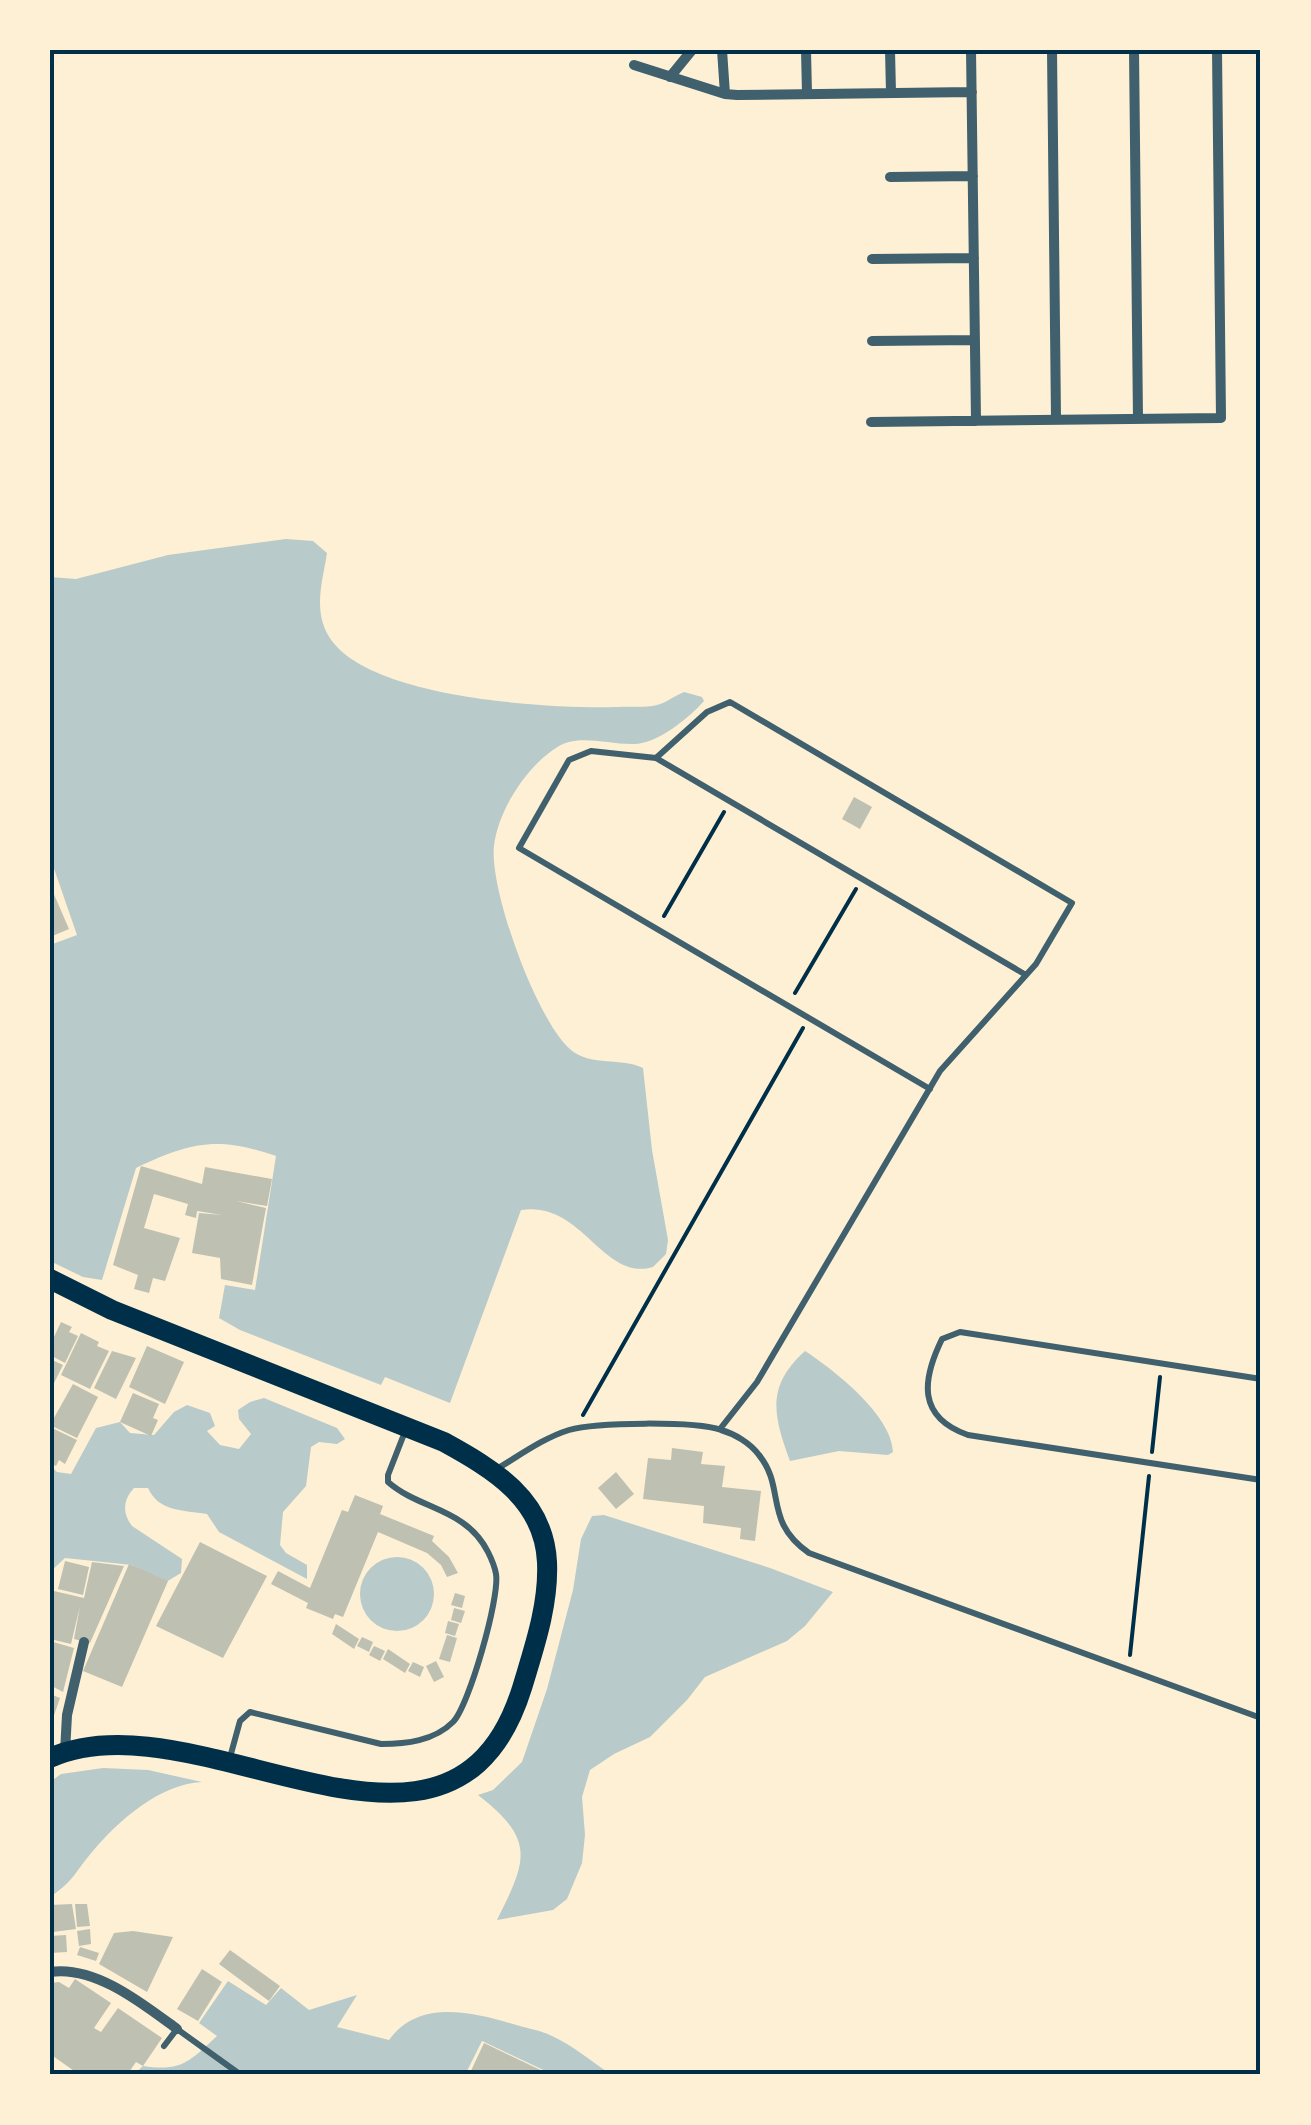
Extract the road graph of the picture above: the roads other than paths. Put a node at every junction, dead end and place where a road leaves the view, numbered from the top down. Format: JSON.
{"nodes":[{"id":1,"x":692,"y":50,"type":"edge"},
{"id":2,"x":722,"y":50,"type":"edge"},
{"id":3,"x":806,"y":50,"type":"edge"},
{"id":4,"x":890,"y":50,"type":"edge"},
{"id":5,"x":971,"y":50,"type":"edge"},
{"id":6,"x":1052,"y":50,"type":"edge"},
{"id":7,"x":1134,"y":50,"type":"edge"},
{"id":8,"x":1217,"y":50,"type":"edge"},
{"id":9,"x":634,"y":65,"type":"dead end"},
{"id":10,"x":670,"y":77,"type":"junction"},
{"id":11,"x":972,"y":92,"type":"junction"},
{"id":12,"x":891,"y":93,"type":"junction"},
{"id":13,"x":725,"y":94,"type":"junction"},
{"id":14,"x":806,"y":94,"type":"junction"},
{"id":15,"x":973,"y":176,"type":"junction"},
{"id":16,"x":890,"y":177,"type":"dead end"},
{"id":17,"x":872,"y":258,"type":"dead end"},
{"id":18,"x":974,"y":258,"type":"junction"},
{"id":19,"x":975,"y":340,"type":"junction"},
{"id":20,"x":872,"y":341,"type":"dead end"},
{"id":21,"x":1138,"y":418,"type":"junction"},
{"id":22,"x":976,"y":420,"type":"junction"},
{"id":23,"x":1056,"y":420,"type":"junction"},
{"id":24,"x":871,"y":422,"type":"dead end"},
{"id":25,"x":656,"y":758,"type":"junction"},
{"id":26,"x":1026,"y":974,"type":"junction"},
{"id":27,"x":930,"y":1089,"type":"junction"},
{"id":28,"x":50,"y":1279,"type":"edge"},
{"id":29,"x":1261,"y":1379,"type":"edge"},
{"id":30,"x":408,"y":1426,"type":"junction"},
{"id":31,"x":720,"y":1429,"type":"junction"},
{"id":32,"x":495,"y":1470,"type":"junction"},
{"id":33,"x":1261,"y":1480,"type":"edge"},
{"id":34,"x":84,"y":1642,"type":"dead end"},
{"id":35,"x":1261,"y":1718,"type":"edge"},
{"id":36,"x":57,"y":1755,"type":"edge"},
{"id":37,"x":228,"y":1762,"type":"junction"},
{"id":38,"x":50,"y":1972,"type":"edge"},
{"id":39,"x":177,"y":2029,"type":"junction"},
{"id":40,"x":164,"y":2046,"type":"dead end"},
{"id":41,"x":240,"y":2075,"type":"edge"}],
"edges":[{"from":1,"to":10,"type":"street"},
{"from":2,"to":13,"type":"street"},
{"from":3,"to":14,"type":"street"},
{"from":4,"to":12,"type":"street"},
{"from":5,"to":11,"type":"street"},
{"from":6,"to":23,"type":"street"},
{"from":7,"to":21,"type":"street"},
{"from":8,"to":21,"type":"street"},
{"from":9,"to":10,"type":"street"},
{"from":10,"to":13,"type":"street"},
{"from":11,"to":12,"type":"street"},
{"from":11,"to":15,"type":"street"},
{"from":12,"to":14,"type":"street"},
{"from":13,"to":14,"type":"street"},
{"from":15,"to":16,"type":"street"},
{"from":15,"to":18,"type":"street"},
{"from":17,"to":18,"type":"street"},
{"from":18,"to":19,"type":"street"},
{"from":19,"to":20,"type":"street"},
{"from":19,"to":22,"type":"street"},
{"from":21,"to":23,"type":"street"},
{"from":22,"to":23,"type":"street"},
{"from":22,"to":24,"type":"street"},
{"from":25,"to":26,"type":"lane"},
{"from":25,"to":26,"type":"lane"},
{"from":25,"to":27,"type":"lane"},
{"from":26,"to":27,"type":"lane"},
{"from":27,"to":31,"type":"lane"},
{"from":28,"to":30,"type":"highway"},
{"from":29,"to":33,"type":"lane"},
{"from":30,"to":32,"type":"highway"},
{"from":30,"to":37,"type":"lane"},
{"from":31,"to":32,"type":"lane"},
{"from":31,"to":35,"type":"lane"},
{"from":32,"to":37,"type":"highway"},
{"from":34,"to":36,"type":"street"},
{"from":36,"to":37,"type":"highway"},
{"from":38,"to":39,"type":"street"},
{"from":39,"to":40,"type":"lane"},
{"from":39,"to":41,"type":"lane"}]}
